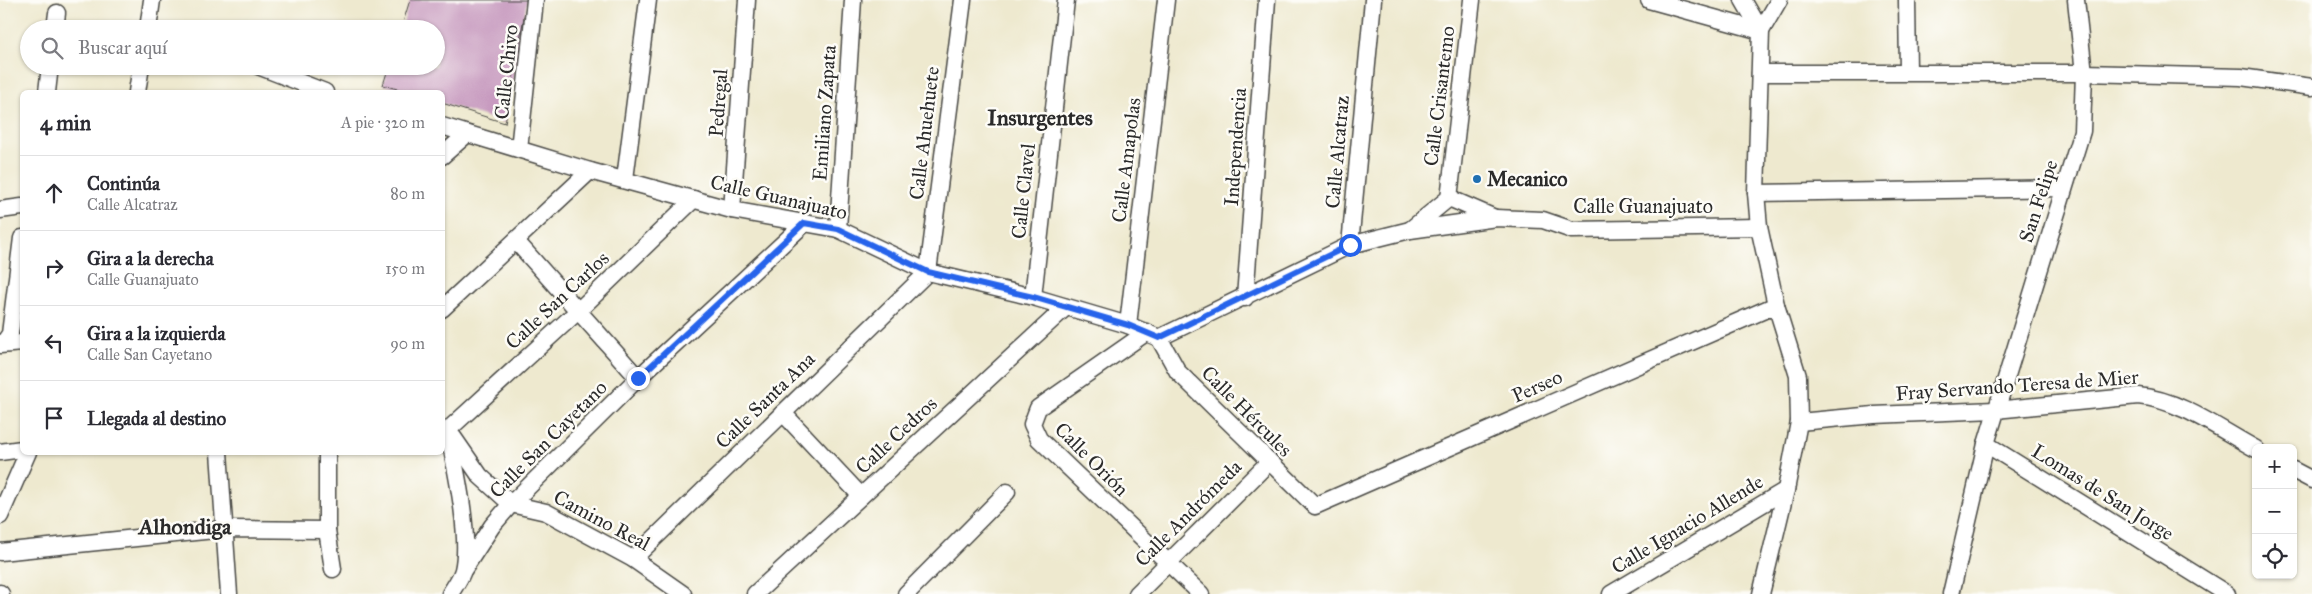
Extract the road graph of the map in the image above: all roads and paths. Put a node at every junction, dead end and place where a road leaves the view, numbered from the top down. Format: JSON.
{"nodes":[{"id":1,"x":152,"y":0,"type":"edge"},
{"id":2,"x":535,"y":0,"type":"edge"},
{"id":3,"x":648,"y":0,"type":"edge"},
{"id":4,"x":747,"y":0,"type":"edge"},
{"id":5,"x":853,"y":0,"type":"edge"},
{"id":6,"x":963,"y":0,"type":"edge"},
{"id":7,"x":1066,"y":0,"type":"edge"},
{"id":8,"x":1166,"y":0,"type":"edge"},
{"id":9,"x":1267,"y":0,"type":"edge"},
{"id":10,"x":1373,"y":0,"type":"edge"},
{"id":11,"x":1472,"y":0,"type":"edge"},
{"id":12,"x":1649,"y":0,"type":"edge"},
{"id":13,"x":1743,"y":0,"type":"edge"},
{"id":14,"x":1779,"y":0,"type":"edge"},
{"id":15,"x":1907,"y":0,"type":"edge"},
{"id":16,"x":2076,"y":0,"type":"edge"},
{"id":17,"x":153,"y":20,"type":"edge"},
{"id":18,"x":1761,"y":31,"type":"junction"},
{"id":19,"x":1908,"y":72,"type":"junction"},
{"id":20,"x":1760,"y":73,"type":"junction"},
{"id":21,"x":2084,"y":73,"type":"junction"},
{"id":22,"x":49,"y":75,"type":"edge"},
{"id":23,"x":140,"y":75,"type":"edge"},
{"id":24,"x":281,"y":75,"type":"edge"},
{"id":25,"x":2312,"y":87,"type":"edge"},
{"id":26,"x":47,"y":90,"type":"edge"},
{"id":27,"x":137,"y":90,"type":"edge"},
{"id":28,"x":320,"y":90,"type":"edge"},
{"id":29,"x":445,"y":127,"type":"edge"},
{"id":30,"x":467,"y":134,"type":"junction"},
{"id":31,"x":519,"y":149,"type":"junction"},
{"id":32,"x":445,"y":153,"type":"edge"},
{"id":33,"x":590,"y":171,"type":"junction"},
{"id":34,"x":625,"y":179,"type":"junction"},
{"id":35,"x":2064,"y":188,"type":"junction"},
{"id":36,"x":1756,"y":193,"type":"junction"},
{"id":37,"x":1448,"y":198,"type":"junction"},
{"id":38,"x":694,"y":199,"type":"junction"},
{"id":39,"x":20,"y":208,"type":"edge"},
{"id":40,"x":0,"y":210,"type":"edge"},
{"id":41,"x":732,"y":210,"type":"junction"},
{"id":42,"x":1496,"y":218,"type":"junction"},
{"id":43,"x":804,"y":223,"type":"junction"},
{"id":44,"x":1759,"y":227,"type":"junction"},
{"id":45,"x":838,"y":229,"type":"junction"},
{"id":46,"x":1410,"y":230,"type":"junction"},
{"id":47,"x":516,"y":242,"type":"junction"},
{"id":48,"x":1350,"y":245,"type":"junction"},
{"id":49,"x":20,"y":253,"type":"edge"},
{"id":50,"x":928,"y":272,"type":"junction"},
{"id":51,"x":1033,"y":297,"type":"junction"},
{"id":52,"x":1245,"y":298,"type":"junction"},
{"id":53,"x":1776,"y":304,"type":"junction"},
{"id":54,"x":445,"y":306,"type":"edge"},
{"id":55,"x":1066,"y":307,"type":"junction"},
{"id":56,"x":578,"y":311,"type":"junction"},
{"id":57,"x":1128,"y":325,"type":"junction"},
{"id":58,"x":1153,"y":335,"type":"junction"},
{"id":59,"x":8,"y":341,"type":"edge"},
{"id":60,"x":638,"y":378,"type":"junction"},
{"id":61,"x":1995,"y":410,"type":"junction"},
{"id":62,"x":783,"y":413,"type":"junction"},
{"id":63,"x":1799,"y":422,"type":"junction"},
{"id":64,"x":445,"y":426,"type":"edge"},
{"id":65,"x":1986,"y":444,"type":"junction"},
{"id":66,"x":2252,"y":447,"type":"edge"},
{"id":67,"x":20,"y":449,"type":"edge"},
{"id":68,"x":0,"y":452,"type":"edge"},
{"id":69,"x":27,"y":455,"type":"edge"},
{"id":70,"x":219,"y":455,"type":"edge"},
{"id":71,"x":327,"y":455,"type":"edge"},
{"id":72,"x":1269,"y":462,"type":"junction"},
{"id":73,"x":2297,"y":472,"type":"edge"},
{"id":74,"x":2312,"y":480,"type":"edge"},
{"id":75,"x":1786,"y":490,"type":"junction"},
{"id":76,"x":1007,"y":492,"type":"dead end"},
{"id":77,"x":861,"y":496,"type":"junction"},
{"id":78,"x":511,"y":504,"type":"junction"},
{"id":79,"x":1315,"y":506,"type":"joint"},
{"id":80,"x":0,"y":516,"type":"edge"},
{"id":81,"x":224,"y":529,"type":"junction"},
{"id":82,"x":327,"y":530,"type":"junction"},
{"id":83,"x":0,"y":552,"type":"edge"},
{"id":84,"x":633,"y":559,"type":"junction"},
{"id":85,"x":1168,"y":564,"type":"junction"},
{"id":86,"x":333,"y":569,"type":"dead end"},
{"id":87,"x":463,"y":571,"type":"junction"},
{"id":88,"x":678,"y":592,"type":"edge"},
{"id":89,"x":230,"y":594,"type":"edge"},
{"id":90,"x":450,"y":594,"type":"edge"},
{"id":91,"x":755,"y":594,"type":"edge"},
{"id":92,"x":906,"y":594,"type":"edge"},
{"id":93,"x":1137,"y":594,"type":"edge"},
{"id":94,"x":1201,"y":594,"type":"edge"},
{"id":95,"x":1610,"y":594,"type":"edge"},
{"id":96,"x":1761,"y":594,"type":"edge"},
{"id":97,"x":1951,"y":594,"type":"edge"},
{"id":98,"x":2227,"y":594,"type":"edge"}],
"edges":[{"from":1,"to":17,"type":"street"},
{"from":2,"to":31,"type":"street","name":"Calle Chivo"},
{"from":3,"to":34,"type":"street"},
{"from":4,"to":41,"type":"street","name":"Pedregal"},
{"from":5,"to":45,"type":"street","name":"Emiliano Zapata"},
{"from":6,"to":50,"type":"street","name":"Calle Ahuehuete"},
{"from":7,"to":51,"type":"street","name":"Calle Clavel"},
{"from":8,"to":57,"type":"street","name":"Calle Amapolas"},
{"from":9,"to":52,"type":"street","name":"Independencia"},
{"from":10,"to":48,"type":"street","name":"Calle Alcatraz"},
{"from":11,"to":37,"type":"street","name":"Calle Crisantemo"},
{"from":12,"to":18,"type":"street"},
{"from":13,"to":18,"type":"street"},
{"from":14,"to":18,"type":"street"},
{"from":15,"to":19,"type":"street"},
{"from":16,"to":21,"type":"street","name":"San Felipe"},
{"from":18,"to":20,"type":"street"},
{"from":19,"to":20,"type":"street"},
{"from":19,"to":21,"type":"street"},
{"from":20,"to":36,"type":"street"},
{"from":21,"to":25,"type":"street"},
{"from":21,"to":35,"type":"street","name":"San Felipe"},
{"from":22,"to":26,"type":"street"},
{"from":23,"to":27,"type":"street"},
{"from":24,"to":28,"type":"street"},
{"from":29,"to":30,"type":"street","name":"Calle Guanajuato"},
{"from":30,"to":31,"type":"street","name":"Calle Guanajuato"},
{"from":30,"to":32,"type":"street"},
{"from":31,"to":33,"type":"street","name":"Calle Guanajuato"},
{"from":33,"to":34,"type":"street","name":"Calle Guanajuato"},
{"from":33,"to":47,"type":"street"},
{"from":34,"to":38,"type":"street","name":"Calle Guanajuato"},
{"from":35,"to":36,"type":"street"},
{"from":35,"to":61,"type":"street","name":"San Felipe"},
{"from":36,"to":44,"type":"street"},
{"from":37,"to":42,"type":"street"},
{"from":37,"to":46,"type":"street"},
{"from":38,"to":41,"type":"street","name":"Calle Guanajuato"},
{"from":38,"to":56,"type":"street","name":"Calle San Carlos"},
{"from":39,"to":40,"type":"street"},
{"from":41,"to":43,"type":"street","name":"Calle Guanajuato"},
{"from":42,"to":44,"type":"street","name":"Calle Guanajuato"},
{"from":42,"to":46,"type":"street","name":"Calle Guanajuato"},
{"from":43,"to":45,"type":"street","name":"Calle Guanajuato"},
{"from":43,"to":60,"type":"street","name":"Calle San Cayetano"},
{"from":44,"to":53,"type":"street"},
{"from":45,"to":50,"type":"street","name":"Calle Guanajuato"},
{"from":46,"to":48,"type":"street","name":"Calle Guanajuato"},
{"from":47,"to":54,"type":"street"},
{"from":47,"to":56,"type":"street"},
{"from":48,"to":52,"type":"street"},
{"from":49,"to":59,"type":"street"},
{"from":50,"to":51,"type":"street","name":"Calle Guanajuato"},
{"from":50,"to":62,"type":"street","name":"Calle Santa Ana"},
{"from":51,"to":55,"type":"street","name":"Calle Guanajuato"},
{"from":52,"to":58,"type":"street"},
{"from":53,"to":63,"type":"street"},
{"from":53,"to":79,"type":"street","name":"Perseo"},
{"from":55,"to":57,"type":"street","name":"Calle Guanajuato"},
{"from":55,"to":77,"type":"street","name":"Calle Cedros"},
{"from":56,"to":60,"type":"street"},
{"from":56,"to":64,"type":"street","name":"Calle San Carlos"},
{"from":57,"to":58,"type":"street","name":"Calle Guanajuato"},
{"from":58,"to":72,"type":"street","name":"Calle Hércules"},
{"from":58,"to":85,"type":"street","name":"Calle Orión"},
{"from":60,"to":78,"type":"street","name":"Calle San Cayetano"},
{"from":61,"to":63,"type":"street","name":"Fray Servando Teresa de Mier"},
{"from":61,"to":65,"type":"street"},
{"from":61,"to":66,"type":"street","name":"Fray Servando Teresa de Mier"},
{"from":62,"to":77,"type":"street"},
{"from":62,"to":84,"type":"street","name":"Calle Santa Ana"},
{"from":63,"to":75,"type":"street"},
{"from":64,"to":78,"type":"street","name":"Camino Real"},
{"from":64,"to":87,"type":"street","name":"Calle San Cayetano"},
{"from":65,"to":97,"type":"street"},
{"from":65,"to":98,"type":"street","name":"Lomas de San Jorge"},
{"from":67,"to":68,"type":"street"},
{"from":69,"to":80,"type":"street"},
{"from":70,"to":81,"type":"street"},
{"from":71,"to":82,"type":"street"},
{"from":72,"to":79,"type":"street","name":"Calle Hércules"},
{"from":72,"to":85,"type":"street","name":"Calle Andrómeda"},
{"from":73,"to":74,"type":"street"},
{"from":75,"to":95,"type":"street","name":"Calle Ignacio Allende"},
{"from":75,"to":96,"type":"street"},
{"from":76,"to":92,"type":"street"},
{"from":77,"to":91,"type":"street","name":"Calle Cedros"},
{"from":78,"to":84,"type":"street","name":"Camino Real"},
{"from":78,"to":87,"type":"street","name":"Calle San Cayetano"},
{"from":81,"to":82,"type":"street"},
{"from":81,"to":83,"type":"street"},
{"from":81,"to":89,"type":"street"},
{"from":82,"to":86,"type":"street"},
{"from":84,"to":88,"type":"street","name":"Camino Real"},
{"from":85,"to":93,"type":"street","name":"Calle Andrómeda"},
{"from":85,"to":94,"type":"street","name":"Calle Orión"},
{"from":87,"to":90,"type":"street","name":"Calle San Cayetano"}]}
